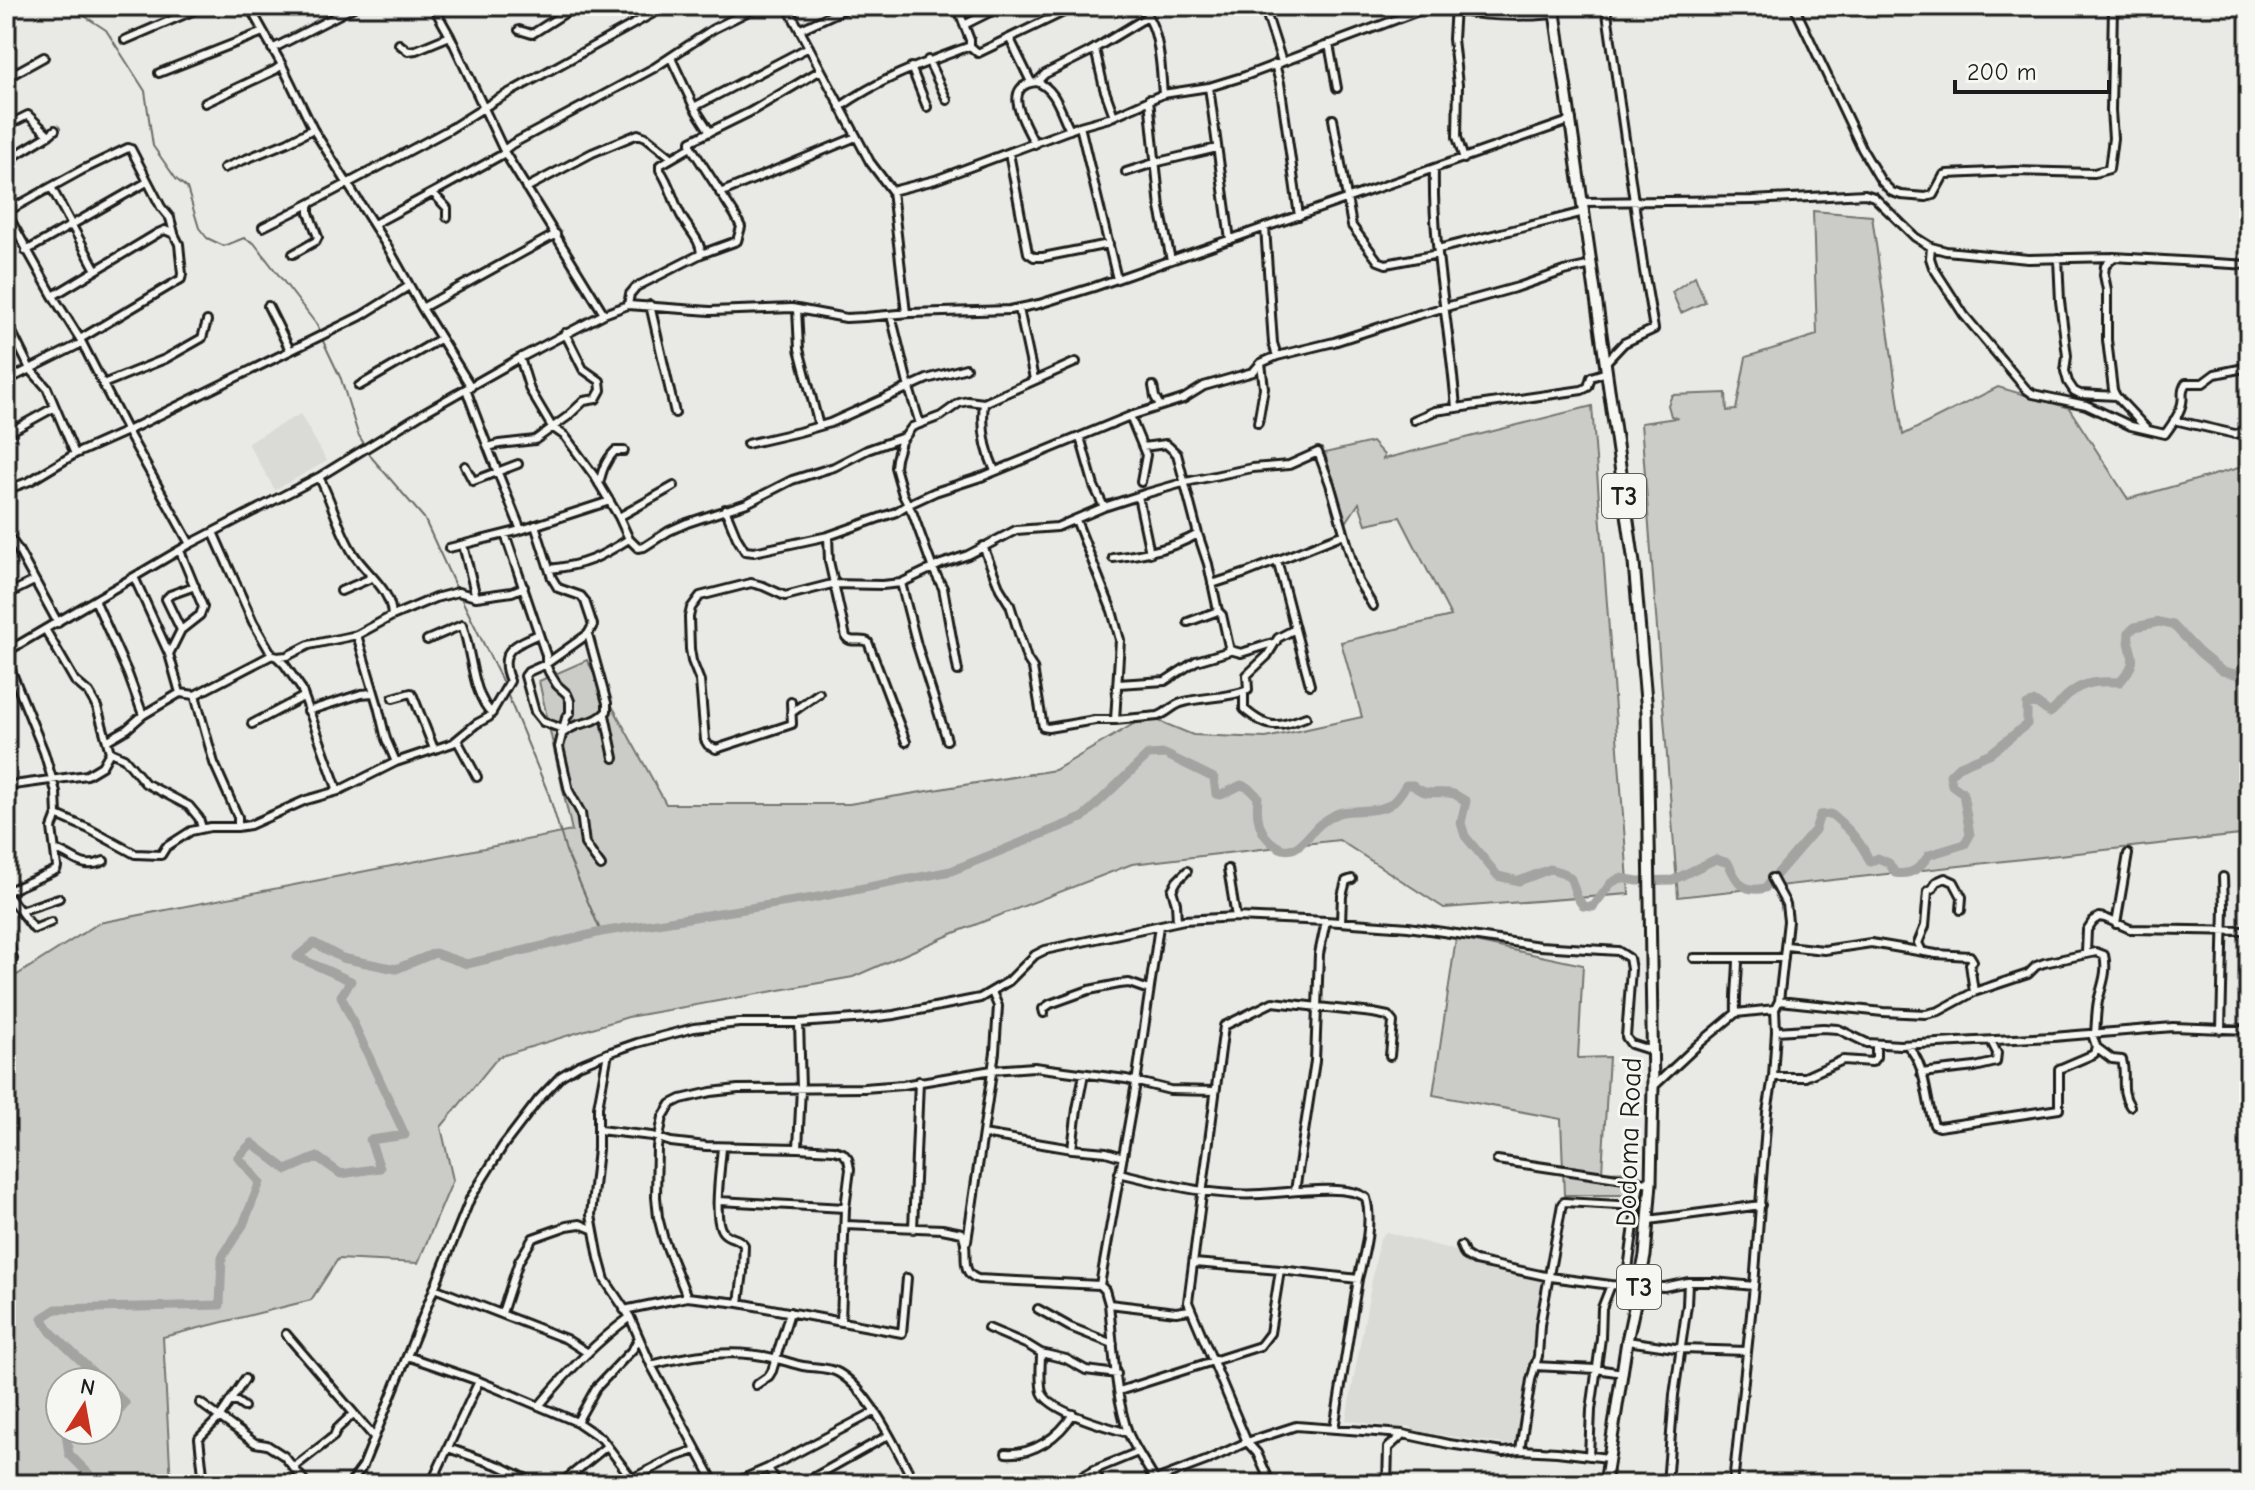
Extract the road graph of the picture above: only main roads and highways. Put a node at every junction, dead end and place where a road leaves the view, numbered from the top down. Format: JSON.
{"nodes":[{"id":1,"x":1555,"y":10,"type":"edge"},
{"id":2,"x":1605,"y":1484,"type":"edge"}],
"edges":[{"from":1,"to":2,"type":"highway","name":"Dodoma Road","number":"T3"}]}
